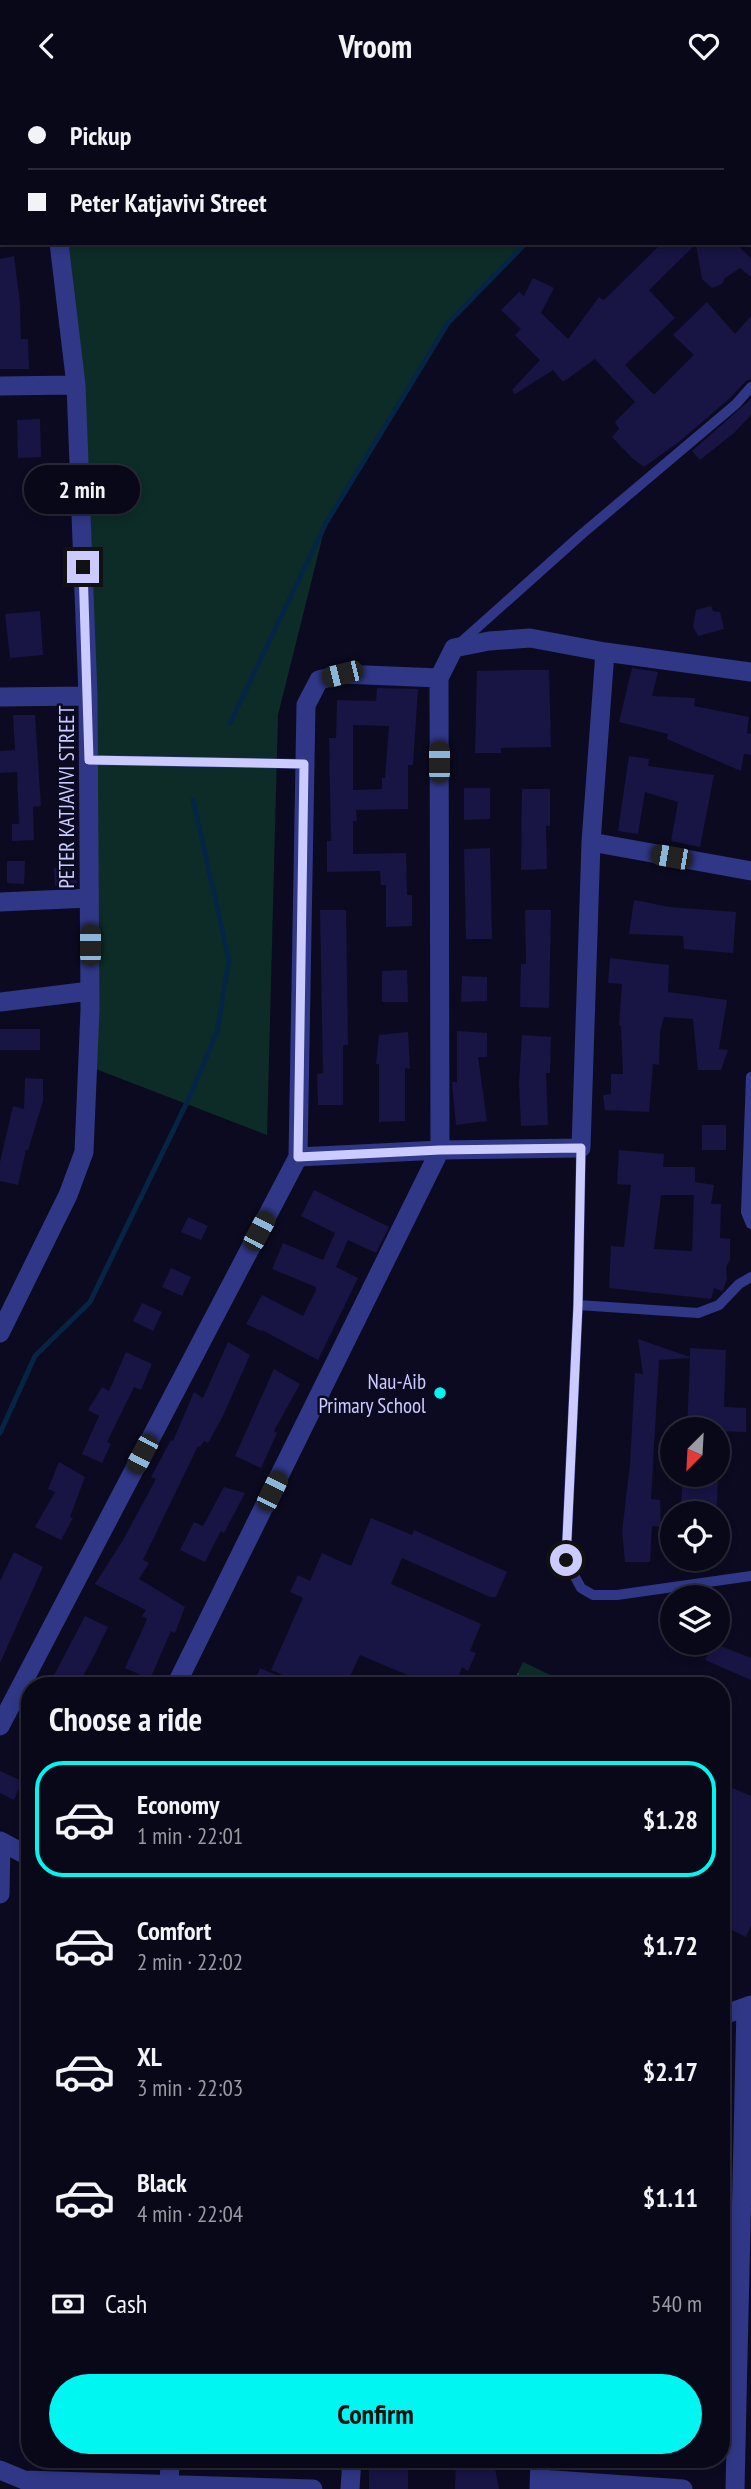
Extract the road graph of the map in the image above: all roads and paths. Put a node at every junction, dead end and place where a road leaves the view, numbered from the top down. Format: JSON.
{"nodes":[{"id":1,"x":59,"y":245,"type":"edge"},
{"id":2,"x":76,"y":385,"type":"junction"},
{"id":3,"x":0,"y":386,"type":"edge"},
{"id":4,"x":751,"y":387,"type":"edge"},
{"id":5,"x":454,"y":648,"type":"junction"},
{"id":6,"x":605,"y":652,"type":"junction"},
{"id":7,"x":751,"y":673,"type":"edge"},
{"id":8,"x":439,"y":678,"type":"junction"},
{"id":9,"x":88,"y":696,"type":"junction"},
{"id":10,"x":0,"y":697,"type":"edge"},
{"id":11,"x":89,"y":760,"type":"junction"},
{"id":12,"x":304,"y":764,"type":"junction"},
{"id":13,"x":591,"y":842,"type":"junction"},
{"id":14,"x":751,"y":871,"type":"edge"},
{"id":15,"x":89,"y":898,"type":"junction"},
{"id":16,"x":0,"y":902,"type":"edge"},
{"id":17,"x":90,"y":991,"type":"junction"},
{"id":18,"x":0,"y":1002,"type":"edge"},
{"id":19,"x":751,"y":1077,"type":"edge"},
{"id":20,"x":581,"y":1148,"type":"junction"},
{"id":21,"x":440,"y":1150,"type":"junction"},
{"id":22,"x":298,"y":1157,"type":"junction"},
{"id":23,"x":751,"y":1224,"type":"edge"},
{"id":24,"x":751,"y":1277,"type":"edge"},
{"id":25,"x":578,"y":1305,"type":"junction"},
{"id":26,"x":0,"y":1333,"type":"edge"},
{"id":27,"x":751,"y":1576,"type":"edge"},
{"id":28,"x":26,"y":1677,"type":"edge"},
{"id":29,"x":180,"y":1677,"type":"edge"},
{"id":30,"x":21,"y":1686,"type":"edge"},
{"id":31,"x":0,"y":1726,"type":"edge"},
{"id":32,"x":0,"y":1842,"type":"edge"},
{"id":33,"x":21,"y":1852,"type":"edge"},
{"id":34,"x":0,"y":1894,"type":"edge"},
{"id":35,"x":749,"y":2006,"type":"edge"},
{"id":36,"x":730,"y":2013,"type":"edge"},
{"id":37,"x":170,"y":2468,"type":"edge"},
{"id":38,"x":351,"y":2468,"type":"edge"},
{"id":39,"x":0,"y":2470,"type":"edge"},
{"id":40,"x":540,"y":2484,"type":"edge"},
{"id":41,"x":25,"y":2485,"type":"edge"},
{"id":42,"x":169,"y":2487,"type":"edge"},
{"id":43,"x":751,"y":2487,"type":"edge"},
{"id":44,"x":313,"y":2489,"type":"edge"},
{"id":45,"x":350,"y":2489,"type":"edge"},
{"id":46,"x":683,"y":2489,"type":"edge"},
{"id":47,"x":735,"y":2489,"type":"edge"},
{"id":48,"x":745,"y":2489,"type":"edge"}],
"edges":[{"from":1,"to":2,"type":"street","name":"PETER KATJAVIVI STREET"},
{"from":2,"to":3,"type":"street"},
{"from":2,"to":9,"type":"street","name":"PETER KATJAVIVI STREET"},
{"from":4,"to":5,"type":"lane"},
{"from":5,"to":6,"type":"street"},
{"from":5,"to":8,"type":"street"},
{"from":6,"to":7,"type":"street"},
{"from":6,"to":13,"type":"street"},
{"from":8,"to":12,"type":"street"},
{"from":8,"to":21,"type":"street"},
{"from":9,"to":10,"type":"street"},
{"from":9,"to":11,"type":"street","name":"PETER KATJAVIVI STREET"},
{"from":11,"to":12,"type":"lane"},
{"from":11,"to":15,"type":"street","name":"PETER KATJAVIVI STREET"},
{"from":12,"to":22,"type":"street"},
{"from":13,"to":14,"type":"street"},
{"from":13,"to":20,"type":"street"},
{"from":15,"to":16,"type":"street"},
{"from":15,"to":17,"type":"street","name":"PETER KATJAVIVI STREET"},
{"from":17,"to":18,"type":"street"},
{"from":17,"to":26,"type":"street","name":"PETER KATJAVIVI STREET"},
{"from":19,"to":23,"type":"lane"},
{"from":20,"to":21,"type":"street"},
{"from":20,"to":25,"type":"lane"},
{"from":21,"to":22,"type":"street"},
{"from":21,"to":29,"type":"street"},
{"from":22,"to":28,"type":"street"},
{"from":24,"to":25,"type":"lane"},
{"from":25,"to":27,"type":"lane"},
{"from":30,"to":31,"type":"street"},
{"from":32,"to":33,"type":"street"},
{"from":32,"to":34,"type":"street"},
{"from":35,"to":36,"type":"street"},
{"from":35,"to":47,"type":"street"},
{"from":37,"to":42,"type":"street"},
{"from":38,"to":45,"type":"street"},
{"from":39,"to":41,"type":"street"},
{"from":40,"to":46,"type":"street"},
{"from":41,"to":42,"type":"street"},
{"from":42,"to":44,"type":"street"},
{"from":43,"to":48,"type":"street"}]}
